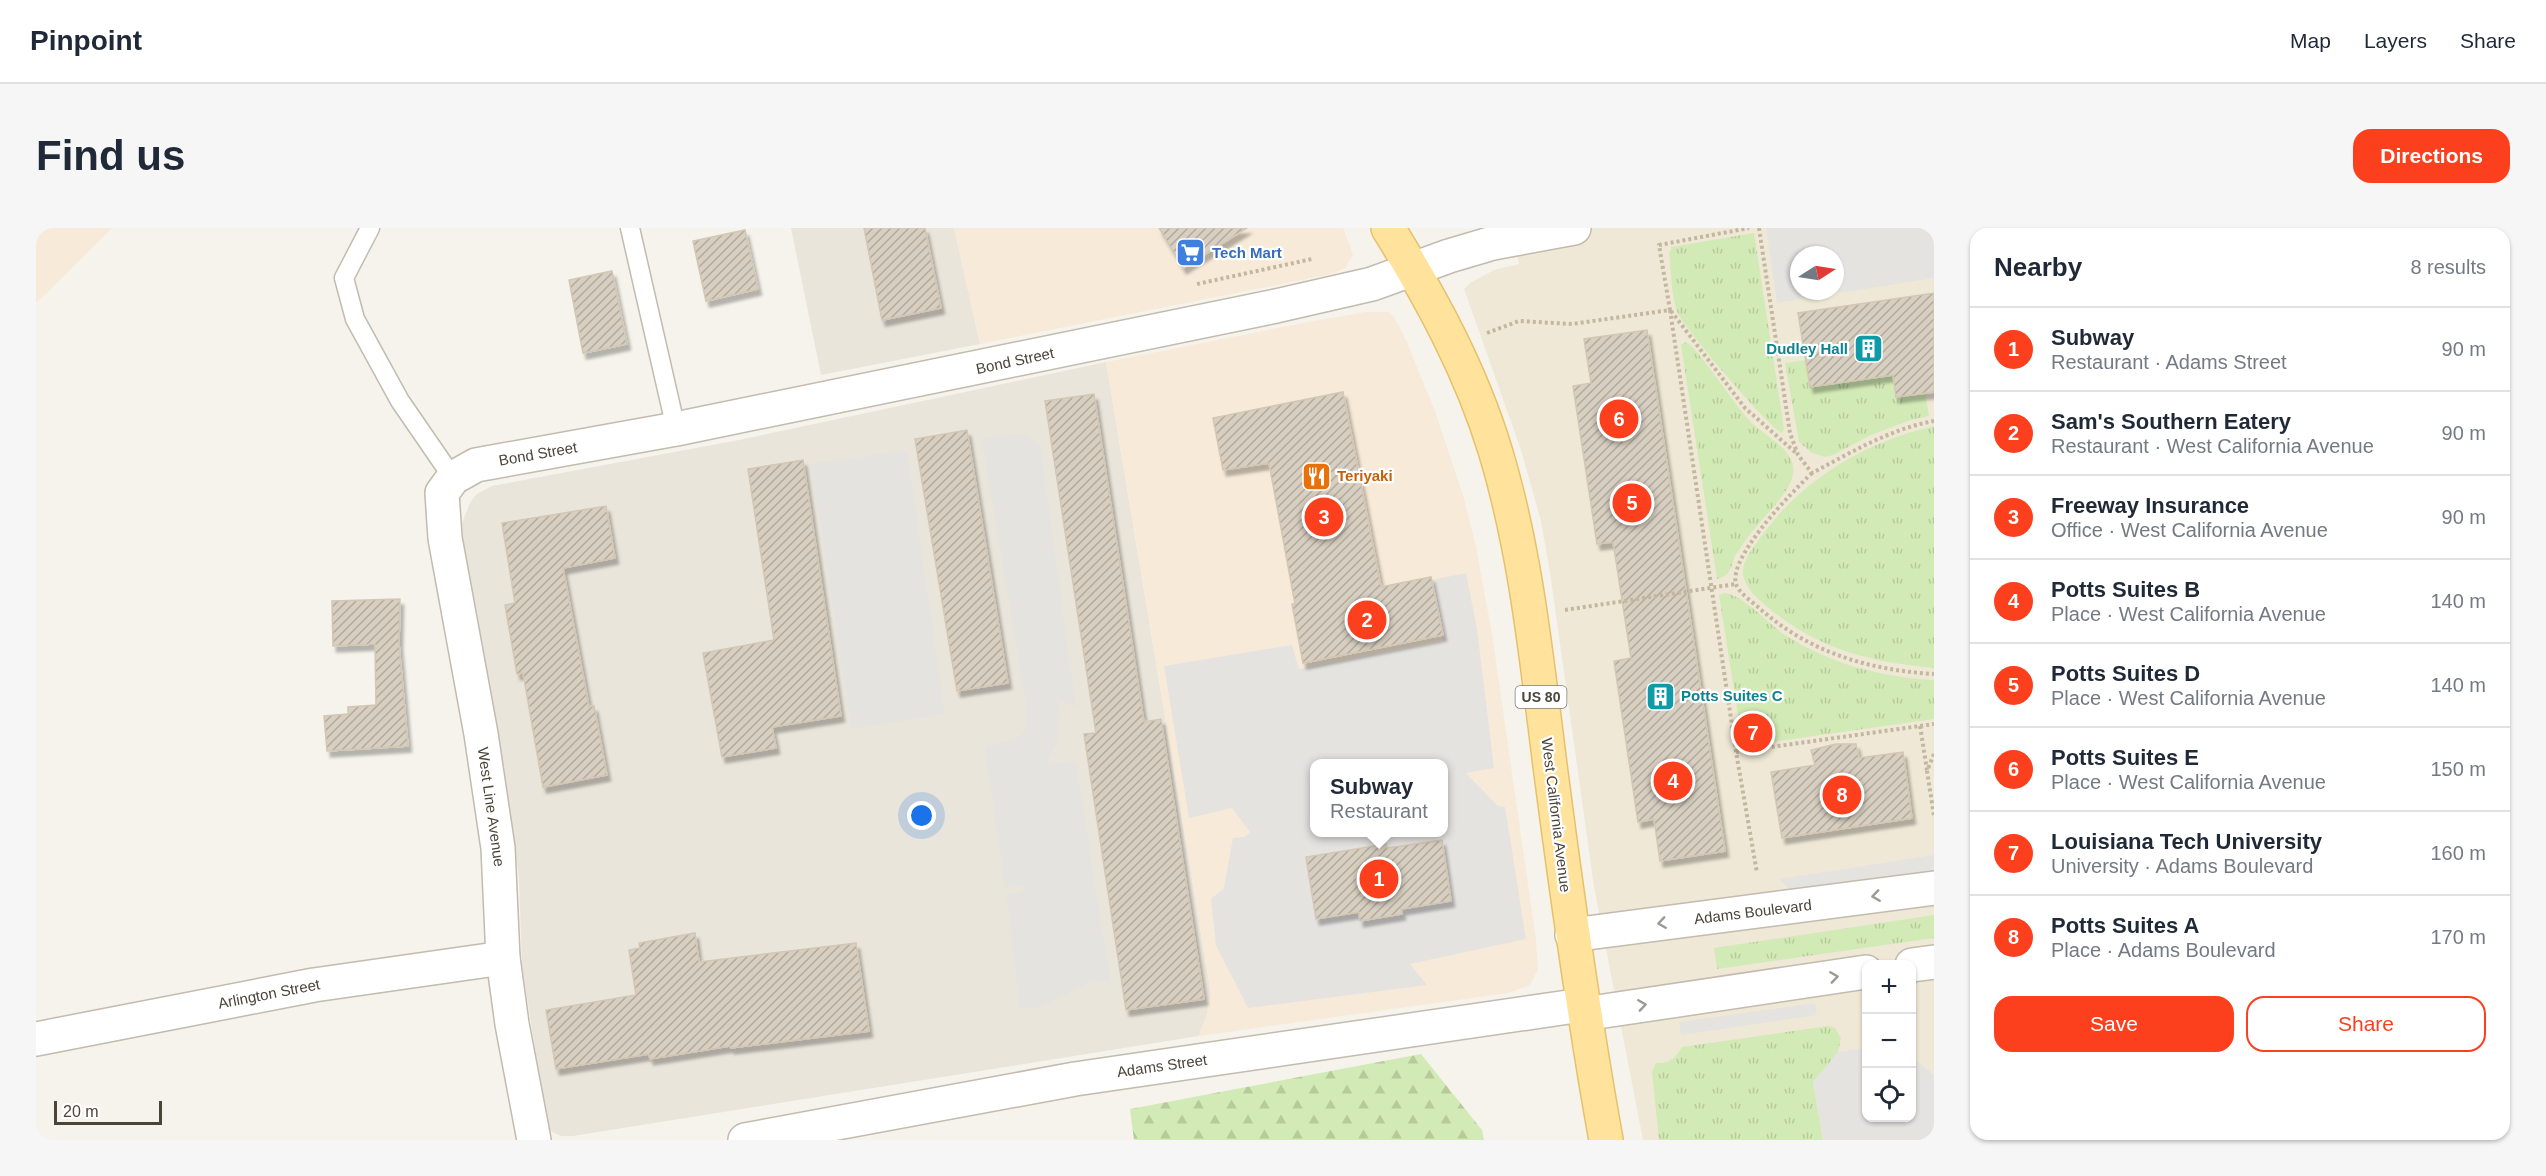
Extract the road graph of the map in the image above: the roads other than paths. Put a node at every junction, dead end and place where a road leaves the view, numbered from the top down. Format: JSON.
{"nodes":[{"id":1,"x":369,"y":228,"type":"edge"},
{"id":2,"x":630,"y":228,"type":"edge"},
{"id":3,"x":1388,"y":228,"type":"edge"},
{"id":4,"x":1574,"y":228,"type":"edge"},
{"id":5,"x":1414,"y":271,"type":"junction"},
{"id":6,"x":676,"y":429,"type":"junction"},
{"id":7,"x":453,"y":478,"type":"junction"},
{"id":8,"x":1934,"y":888,"type":"edge"},
{"id":9,"x":1572,"y":935,"type":"junction"},
{"id":10,"x":503,"y":958,"type":"junction"},
{"id":11,"x":1934,"y":962,"type":"edge"},
{"id":12,"x":1916,"y":964,"type":"edge"},
{"id":13,"x":1862,"y":973,"type":"edge"},
{"id":14,"x":1583,"y":1009,"type":"junction"},
{"id":15,"x":36,"y":1039,"type":"edge"},
{"id":16,"x":534,"y":1140,"type":"edge"},
{"id":17,"x":745,"y":1140,"type":"edge"},
{"id":18,"x":1606,"y":1140,"type":"edge"}],
"edges":[{"from":1,"to":7,"type":"lane"},
{"from":2,"to":6,"type":"lane"},
{"from":3,"to":5,"type":"main road","name":"West California Avenue","number":"US 80"},
{"from":4,"to":5,"type":"street","name":"Bond Street"},
{"from":5,"to":6,"type":"street","name":"Bond Street"},
{"from":5,"to":9,"type":"main road","name":"West California Avenue","number":"US 80"},
{"from":6,"to":7,"type":"street","name":"Bond Street"},
{"from":7,"to":10,"type":"street","name":"West Line Avenue"},
{"from":8,"to":9,"type":"street","name":"Adams Boulevard","one_way":true},
{"from":9,"to":14,"type":"main road","name":"West California Avenue","number":"US 80"},
{"from":10,"to":15,"type":"street","name":"Arlington Street"},
{"from":10,"to":16,"type":"street","name":"West Line Avenue"},
{"from":11,"to":12,"type":"street"},
{"from":14,"to":13,"type":"street","one_way":true},
{"from":14,"to":17,"type":"street","name":"Adams Street"},
{"from":14,"to":18,"type":"main road","name":"West California Avenue","number":"US 80"}]}
